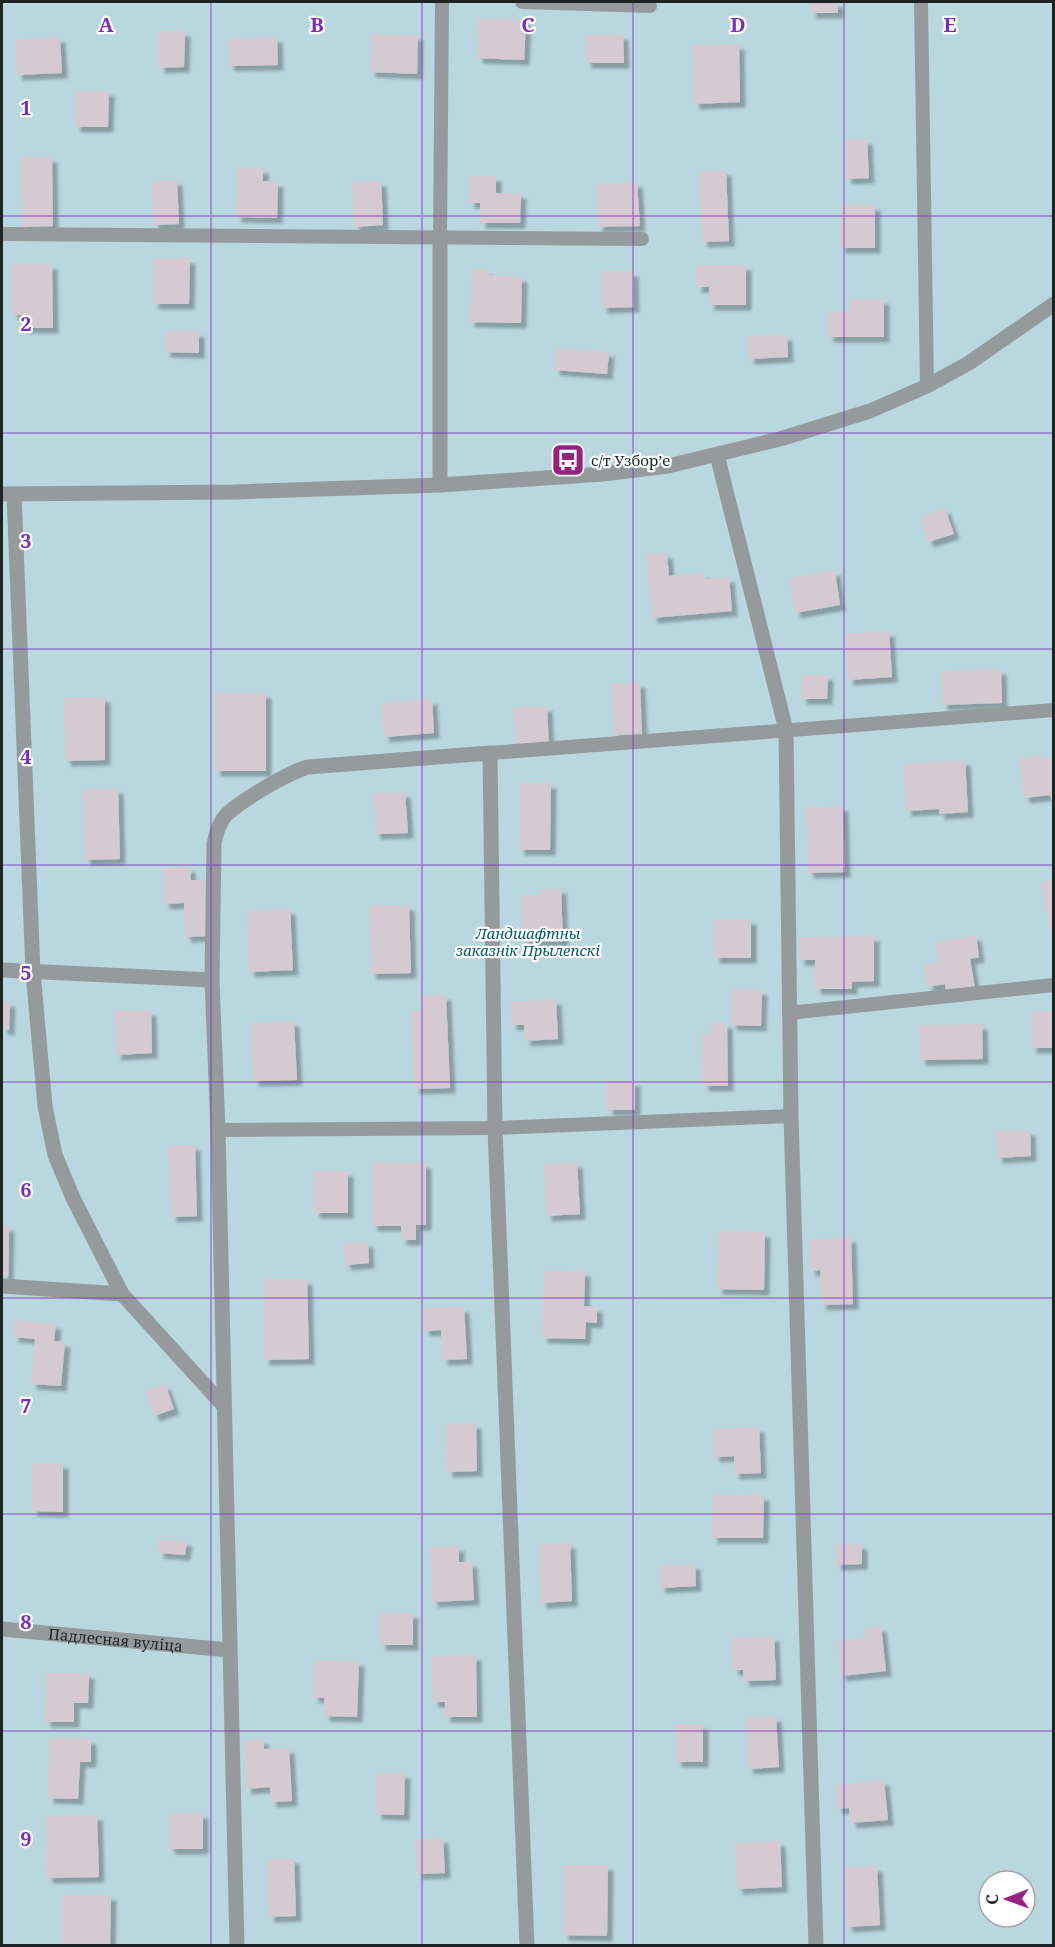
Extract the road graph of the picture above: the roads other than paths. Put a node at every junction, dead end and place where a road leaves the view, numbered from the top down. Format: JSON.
{"nodes":[{"id":1,"x":442,"y":2,"type":"edge"},
{"id":2,"x":522,"y":2,"type":"edge"},
{"id":3,"x":921,"y":2,"type":"edge"},
{"id":4,"x":650,"y":6,"type":"dead end"},
{"id":5,"x":2,"y":234,"type":"edge"},
{"id":6,"x":440,"y":237,"type":"junction"},
{"id":7,"x":642,"y":239,"type":"dead end"},
{"id":8,"x":1053,"y":304,"type":"edge"},
{"id":9,"x":927,"y":386,"type":"junction"},
{"id":10,"x":717,"y":455,"type":"junction"},
{"id":11,"x":440,"y":485,"type":"junction"},
{"id":12,"x":8,"y":494,"type":"edge"},
{"id":13,"x":1053,"y":710,"type":"edge"},
{"id":14,"x":786,"y":730,"type":"junction"},
{"id":15,"x":490,"y":753,"type":"junction"},
{"id":16,"x":2,"y":969,"type":"edge"},
{"id":17,"x":33,"y":972,"type":"junction"},
{"id":18,"x":212,"y":980,"type":"junction"},
{"id":19,"x":1053,"y":985,"type":"edge"},
{"id":20,"x":789,"y":1013,"type":"junction"},
{"id":21,"x":791,"y":1116,"type":"junction"},
{"id":22,"x":495,"y":1128,"type":"junction"},
{"id":23,"x":218,"y":1130,"type":"junction"},
{"id":24,"x":2,"y":1286,"type":"edge"},
{"id":25,"x":122,"y":1294,"type":"junction"},
{"id":26,"x":223,"y":1405,"type":"junction"},
{"id":27,"x":2,"y":1629,"type":"edge"},
{"id":28,"x":230,"y":1650,"type":"junction"},
{"id":29,"x":237,"y":1946,"type":"edge"},
{"id":30,"x":527,"y":1946,"type":"edge"},
{"id":31,"x":816,"y":1946,"type":"edge"}],
"edges":[{"from":1,"to":6,"type":"lane"},
{"from":2,"to":4,"type":"lane"},
{"from":3,"to":9,"type":"lane"},
{"from":5,"to":6,"type":"lane"},
{"from":6,"to":7,"type":"lane"},
{"from":6,"to":11,"type":"street"},
{"from":8,"to":9,"type":"street"},
{"from":9,"to":10,"type":"street"},
{"from":10,"to":11,"type":"street"},
{"from":10,"to":14,"type":"street"},
{"from":11,"to":12,"type":"street"},
{"from":12,"to":17,"type":"street"},
{"from":13,"to":14,"type":"lane"},
{"from":14,"to":15,"type":"lane"},
{"from":14,"to":20,"type":"street"},
{"from":15,"to":18,"type":"street"},
{"from":15,"to":22,"type":"street"},
{"from":16,"to":17,"type":"street"},
{"from":17,"to":18,"type":"street"},
{"from":17,"to":25,"type":"street"},
{"from":18,"to":23,"type":"street"},
{"from":19,"to":20,"type":"lane"},
{"from":20,"to":21,"type":"street"},
{"from":21,"to":22,"type":"lane"},
{"from":21,"to":31,"type":"street"},
{"from":22,"to":23,"type":"lane"},
{"from":22,"to":30,"type":"street"},
{"from":23,"to":26,"type":"street"},
{"from":24,"to":25,"type":"street"},
{"from":25,"to":26,"type":"street"},
{"from":26,"to":28,"type":"street"},
{"from":27,"to":28,"type":"street","name":"Падлесная вуліца"},
{"from":28,"to":29,"type":"street"}]}
